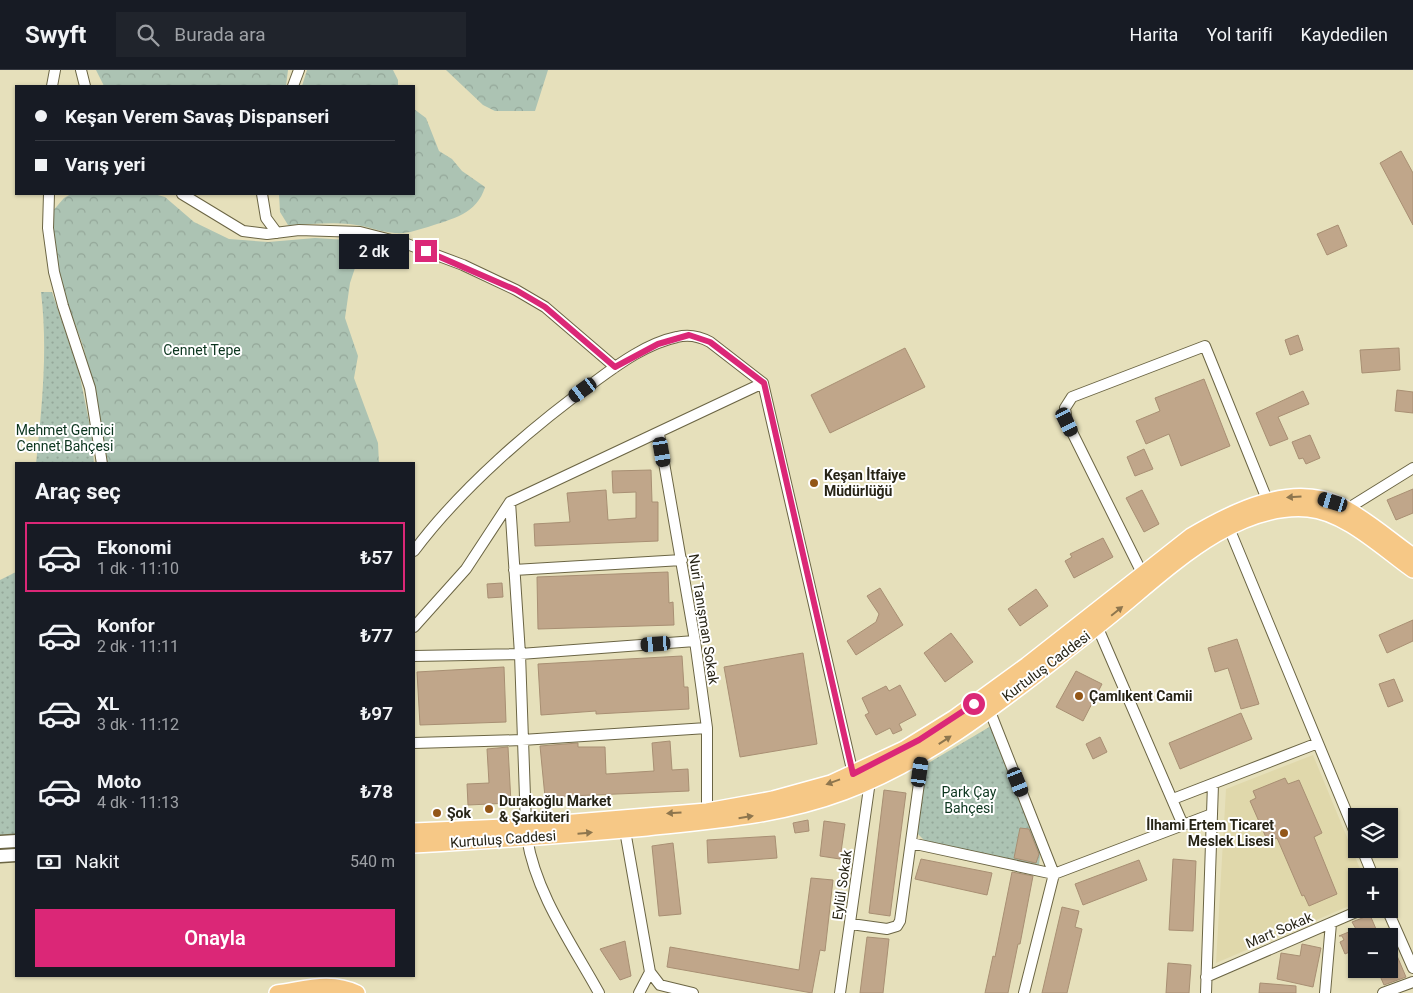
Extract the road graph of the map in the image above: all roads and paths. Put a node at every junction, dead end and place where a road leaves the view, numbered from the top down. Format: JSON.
{"nodes":[{"id":1,"x":55,"y":70,"type":"edge"},
{"id":2,"x":81,"y":70,"type":"edge"},
{"id":3,"x":298,"y":70,"type":"edge"},
{"id":4,"x":52,"y":85,"type":"edge"},
{"id":5,"x":85,"y":85,"type":"edge"},
{"id":6,"x":293,"y":85,"type":"edge"},
{"id":7,"x":49,"y":195,"type":"edge"},
{"id":8,"x":184,"y":195,"type":"edge"},
{"id":9,"x":262,"y":195,"type":"edge"},
{"id":10,"x":277,"y":233,"type":"junction"},
{"id":11,"x":615,"y":367,"type":"junction"},
{"id":12,"x":764,"y":383,"type":"junction"},
{"id":13,"x":659,"y":434,"type":"junction"},
{"id":14,"x":102,"y":462,"type":"edge"},
{"id":15,"x":1413,"y":468,"type":"edge"},
{"id":16,"x":510,"y":502,"type":"junction"},
{"id":17,"x":1268,"y":502,"type":"junction"},
{"id":18,"x":1347,"y":509,"type":"junction"},
{"id":19,"x":1229,"y":528,"type":"junction"},
{"id":20,"x":415,"y":550,"type":"edge"},
{"id":21,"x":1413,"y":556,"type":"edge"},
{"id":22,"x":682,"y":560,"type":"junction"},
{"id":23,"x":514,"y":570,"type":"junction"},
{"id":24,"x":1413,"y":570,"type":"edge"},
{"id":25,"x":1142,"y":575,"type":"junction"},
{"id":26,"x":415,"y":626,"type":"edge"},
{"id":27,"x":1097,"y":626,"type":"junction"},
{"id":28,"x":695,"y":641,"type":"junction"},
{"id":29,"x":520,"y":654,"type":"junction"},
{"id":30,"x":415,"y":656,"type":"edge"},
{"id":31,"x":989,"y":709,"type":"junction"},
{"id":32,"x":706,"y":728,"type":"junction"},
{"id":33,"x":522,"y":740,"type":"junction"},
{"id":34,"x":415,"y":743,"type":"edge"},
{"id":35,"x":1318,"y":743,"type":"junction"},
{"id":36,"x":923,"y":754,"type":"junction"},
{"id":37,"x":853,"y":774,"type":"junction"},
{"id":38,"x":870,"y":781,"type":"junction"},
{"id":39,"x":1213,"y":784,"type":"junction"},
{"id":40,"x":1173,"y":799,"type":"junction"},
{"id":41,"x":707,"y":810,"type":"junction"},
{"id":42,"x":1212,"y":814,"type":"junction"},
{"id":43,"x":1348,"y":816,"type":"edge"},
{"id":44,"x":624,"y":823,"type":"junction"},
{"id":45,"x":1183,"y":825,"type":"junction"},
{"id":46,"x":415,"y":831,"type":"edge"},
{"id":47,"x":527,"y":832,"type":"junction"},
{"id":48,"x":15,"y":841,"type":"edge"},
{"id":49,"x":0,"y":842,"type":"edge"},
{"id":50,"x":911,"y":844,"type":"junction"},
{"id":51,"x":415,"y":846,"type":"edge"},
{"id":52,"x":15,"y":855,"type":"edge"},
{"id":53,"x":0,"y":856,"type":"edge"},
{"id":54,"x":1054,"y":874,"type":"junction"},
{"id":55,"x":1348,"y":916,"type":"edge"},
{"id":56,"x":1391,"y":918,"type":"edge"},
{"id":57,"x":1331,"y":923,"type":"junction"},
{"id":58,"x":851,"y":924,"type":"junction"},
{"id":59,"x":1413,"y":968,"type":"edge"},
{"id":60,"x":650,"y":972,"type":"junction"},
{"id":61,"x":1206,"y":977,"type":"junction"},
{"id":62,"x":1413,"y":982,"type":"edge"},
{"id":63,"x":337,"y":985,"type":"edge"},
{"id":64,"x":277,"y":993,"type":"edge"},
{"id":65,"x":357,"y":993,"type":"edge"},
{"id":66,"x":600,"y":993,"type":"edge"},
{"id":67,"x":639,"y":993,"type":"edge"},
{"id":68,"x":693,"y":993,"type":"edge"},
{"id":69,"x":840,"y":993,"type":"edge"},
{"id":70,"x":1024,"y":993,"type":"edge"},
{"id":71,"x":1206,"y":993,"type":"edge"},
{"id":72,"x":1325,"y":993,"type":"edge"},
{"id":73,"x":1383,"y":993,"type":"edge"}],
"edges":[{"from":1,"to":4,"type":"street"},
{"from":2,"to":5,"type":"street"},
{"from":3,"to":6,"type":"street"},
{"from":7,"to":14,"type":"street"},
{"from":8,"to":10,"type":"street"},
{"from":9,"to":10,"type":"street"},
{"from":10,"to":11,"type":"street"},
{"from":11,"to":12,"type":"street"},
{"from":11,"to":20,"type":"street"},
{"from":12,"to":13,"type":"street"},
{"from":12,"to":37,"type":"street"},
{"from":13,"to":16,"type":"street"},
{"from":13,"to":22,"type":"street","name":"Nuri Tanışman Sokak"},
{"from":15,"to":18,"type":"street"},
{"from":16,"to":23,"type":"street"},
{"from":16,"to":26,"type":"street"},
{"from":18,"to":17,"type":"main road","name":"Kurtuluş Caddesi","one_way":true},
{"from":17,"to":25,"type":"main road","name":"Kurtuluş Caddesi"},
{"from":17,"to":25,"type":"street"},
{"from":18,"to":21,"type":"main road","name":"Kurtuluş Caddesi"},
{"from":19,"to":24,"type":"main road","name":"Kurtuluş Caddesi"},
{"from":27,"to":19,"type":"main road","name":"Kurtuluş Caddesi","one_way":true},
{"from":19,"to":35,"type":"street"},
{"from":22,"to":23,"type":"street"},
{"from":22,"to":28,"type":"street","name":"Nuri Tanışman Sokak"},
{"from":23,"to":29,"type":"street"},
{"from":25,"to":37,"type":"main road","name":"Kurtuluş Caddesi"},
{"from":27,"to":31,"type":"main road","name":"Kurtuluş Caddesi"},
{"from":27,"to":40,"type":"street"},
{"from":28,"to":29,"type":"street"},
{"from":28,"to":32,"type":"street","name":"Nuri Tanışman Sokak"},
{"from":29,"to":30,"type":"street"},
{"from":29,"to":33,"type":"street"},
{"from":36,"to":31,"type":"main road","name":"Kurtuluş Caddesi","one_way":true},
{"from":31,"to":54,"type":"street"},
{"from":32,"to":33,"type":"street"},
{"from":32,"to":41,"type":"street","name":"Nuri Tanışman Sokak"},
{"from":33,"to":34,"type":"street"},
{"from":33,"to":47,"type":"street"},
{"from":35,"to":39,"type":"street"},
{"from":35,"to":43,"type":"street"},
{"from":36,"to":38,"type":"main road","name":"Kurtuluş Caddesi"},
{"from":36,"to":50,"type":"street"},
{"from":37,"to":41,"type":"main road","name":"Kurtuluş Caddesi","one_way":true},
{"from":44,"to":38,"type":"main road","name":"Kurtuluş Caddesi","one_way":true},
{"from":38,"to":58,"type":"street","name":"Eylül Sokak"},
{"from":39,"to":40,"type":"street"},
{"from":39,"to":42,"type":"street"},
{"from":40,"to":45,"type":"street"},
{"from":41,"to":44,"type":"main road","name":"Kurtuluş Caddesi","one_way":true},
{"from":42,"to":45,"type":"street"},
{"from":42,"to":61,"type":"street"},
{"from":44,"to":47,"type":"main road","name":"Kurtuluş Caddesi"},
{"from":44,"to":60,"type":"street"},
{"from":45,"to":54,"type":"street"},
{"from":46,"to":47,"type":"main road","name":"Kurtuluş Caddesi"},
{"from":47,"to":51,"type":"main road","name":"Kurtuluş Caddesi"},
{"from":47,"to":66,"type":"street"},
{"from":48,"to":49,"type":"street"},
{"from":50,"to":54,"type":"street"},
{"from":50,"to":58,"type":"street"},
{"from":52,"to":53,"type":"street"},
{"from":54,"to":70,"type":"street"},
{"from":55,"to":57,"type":"street","name":"Mart Sokak"},
{"from":56,"to":59,"type":"street"},
{"from":57,"to":61,"type":"street","name":"Mart Sokak"},
{"from":57,"to":72,"type":"street"},
{"from":58,"to":69,"type":"street","name":"Eylül Sokak"},
{"from":60,"to":67,"type":"street"},
{"from":60,"to":68,"type":"street"},
{"from":61,"to":71,"type":"street"},
{"from":62,"to":73,"type":"street"},
{"from":63,"to":64,"type":"main road"},
{"from":63,"to":65,"type":"main road"}]}
